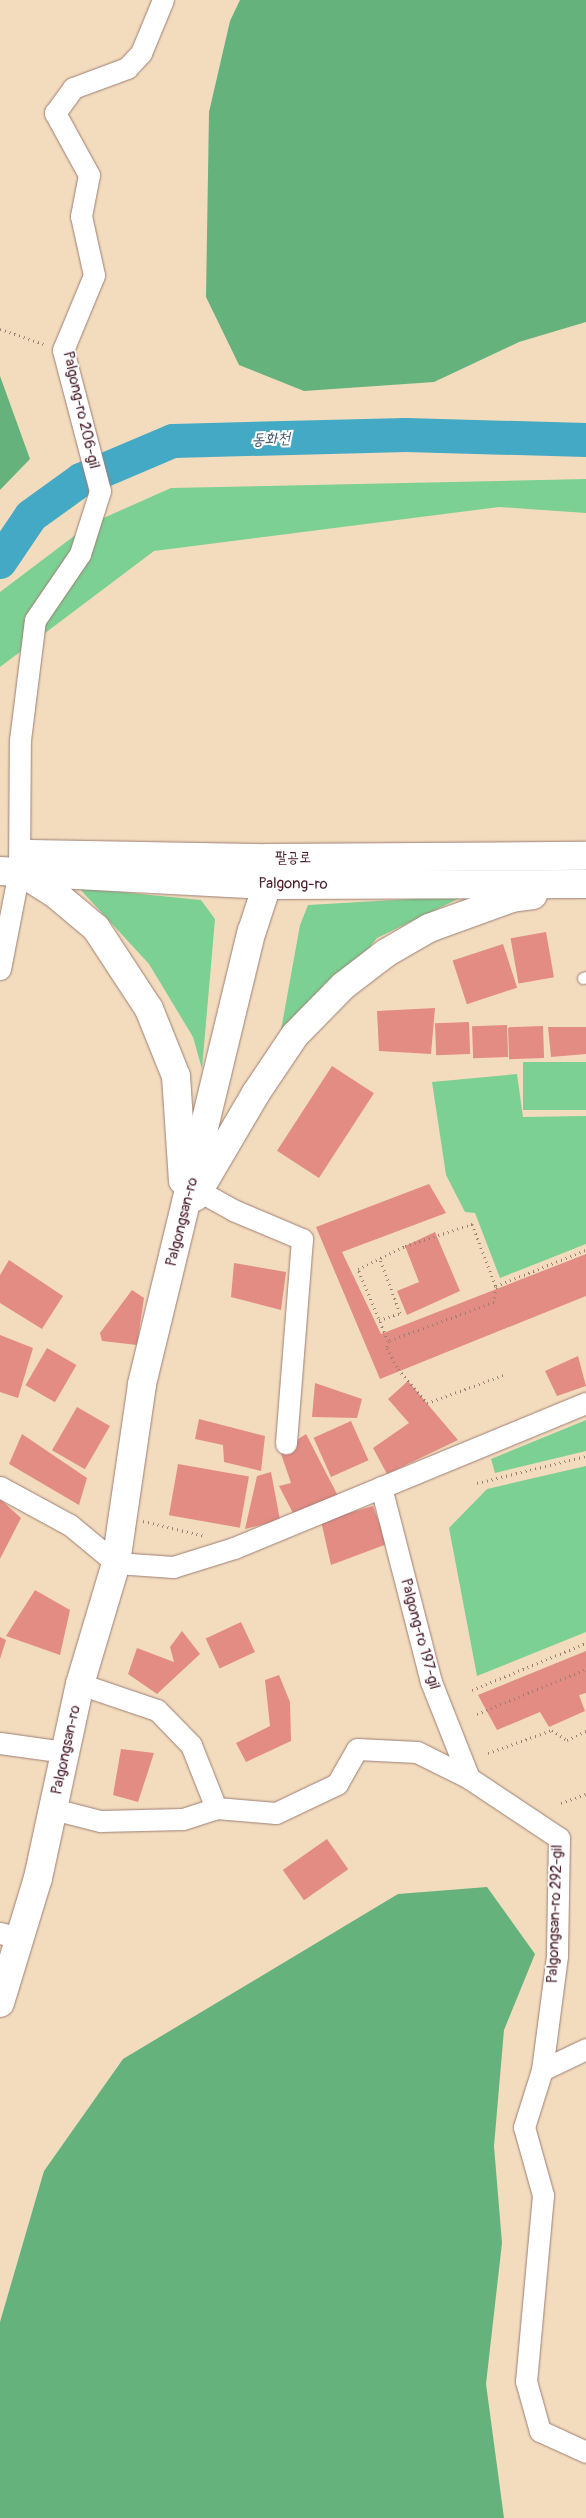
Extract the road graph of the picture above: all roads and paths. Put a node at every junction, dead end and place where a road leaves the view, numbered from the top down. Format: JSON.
{"nodes":[{"id":1,"x":163,"y":0,"type":"edge"},
{"id":2,"x":0,"y":329,"type":"edge"},
{"id":3,"x":63,"y":350,"type":"junction"},
{"id":4,"x":586,"y":856,"type":"edge"},
{"id":5,"x":269,"y":858,"type":"junction"},
{"id":6,"x":10,"y":863,"type":"edge"},
{"id":7,"x":267,"y":885,"type":"junction"},
{"id":8,"x":586,"y":886,"type":"edge"},
{"id":9,"x":0,"y":969,"type":"edge"},
{"id":10,"x":199,"y":1191,"type":"junction"},
{"id":11,"x":184,"y":1215,"type":"junction"},
{"id":12,"x":586,"y":1250,"type":"edge"},
{"id":13,"x":380,"y":1259,"type":"junction"},
{"id":14,"x":496,"y":1286,"type":"junction"},
{"id":15,"x":379,"y":1320,"type":"junction"},
{"id":16,"x":388,"y":1341,"type":"junction"},
{"id":17,"x":504,"y":1375,"type":"dead end"},
{"id":18,"x":586,"y":1403,"type":"edge"},
{"id":19,"x":286,"y":1443,"type":"dead end"},
{"id":20,"x":586,"y":1456,"type":"edge"},
{"id":21,"x":477,"y":1483,"type":"dead end"},
{"id":22,"x":0,"y":1487,"type":"edge"},
{"id":23,"x":382,"y":1487,"type":"junction"},
{"id":24,"x":123,"y":1517,"type":"junction"},
{"id":25,"x":243,"y":1545,"type":"junction"},
{"id":26,"x":116,"y":1563,"type":"junction"},
{"id":27,"x":586,"y":1643,"type":"edge"},
{"id":28,"x":586,"y":1669,"type":"edge"},
{"id":29,"x":80,"y":1684,"type":"junction"},
{"id":30,"x":472,"y":1690,"type":"dead end"},
{"id":31,"x":477,"y":1714,"type":"dead end"},
{"id":32,"x":586,"y":1731,"type":"edge"},
{"id":33,"x":0,"y":1742,"type":"edge"},
{"id":34,"x":65,"y":1752,"type":"junction"},
{"id":35,"x":488,"y":1752,"type":"dead end"},
{"id":36,"x":469,"y":1778,"type":"junction"},
{"id":37,"x":586,"y":1794,"type":"edge"},
{"id":38,"x":561,"y":1803,"type":"dead end"},
{"id":39,"x":216,"y":1808,"type":"junction"},
{"id":40,"x":53,"y":1809,"type":"junction"},
{"id":41,"x":10,"y":1935,"type":"edge"},
{"id":42,"x":0,"y":2003,"type":"edge"},
{"id":43,"x":586,"y":2049,"type":"edge"},
{"id":44,"x":542,"y":2070,"type":"junction"},
{"id":45,"x":586,"y":2452,"type":"edge"}],
"edges":[{"from":1,"to":3,"type":"street","name":"Palgong-ro 206-gil"},
{"from":2,"to":3,"type":"path"},
{"from":3,"to":6,"type":"street","name":"Palgong-ro 206-gil"},
{"from":4,"to":5,"type":"main road","name":"팔공로"},
{"from":5,"to":6,"type":"main road","name":"팔공로"},
{"from":5,"to":7,"type":"main road","name":"Palgongsan-ro"},
{"from":6,"to":7,"type":"main road","name":"Palgong-ro"},
{"from":6,"to":9,"type":"street","name":"Palgong-ro 206-gil"},
{"from":6,"to":11,"type":"main road"},
{"from":7,"to":8,"type":"main road","name":"Palgong-ro"},
{"from":7,"to":11,"type":"main road","name":"Palgongsan-ro"},
{"from":8,"to":10,"type":"main road"},
{"from":10,"to":11,"type":"main road"},
{"from":10,"to":19,"type":"street"},
{"from":11,"to":24,"type":"main road","name":"Palgongsan-ro"},
{"from":12,"to":14,"type":"path"},
{"from":13,"to":14,"type":"path"},
{"from":13,"to":15,"type":"path"},
{"from":13,"to":15,"type":"path"},
{"from":14,"to":16,"type":"path"},
{"from":15,"to":16,"type":"path"},
{"from":16,"to":17,"type":"path"},
{"from":18,"to":23,"type":"street"},
{"from":20,"to":21,"type":"path"},
{"from":22,"to":26,"type":"street"},
{"from":23,"to":25,"type":"street"},
{"from":23,"to":36,"type":"street","name":"Palgong-ro 197-gil"},
{"from":24,"to":25,"type":"path"},
{"from":24,"to":26,"type":"main road","name":"Palgongsan-ro"},
{"from":25,"to":26,"type":"street"},
{"from":26,"to":29,"type":"main road","name":"Palgongsan-ro"},
{"from":27,"to":30,"type":"path"},
{"from":28,"to":31,"type":"path"},
{"from":29,"to":34,"type":"main road","name":"Palgongsan-ro"},
{"from":29,"to":39,"type":"street"},
{"from":32,"to":35,"type":"path"},
{"from":33,"to":34,"type":"street"},
{"from":34,"to":40,"type":"main road","name":"Palgongsan-ro"},
{"from":36,"to":39,"type":"street","name":"Palgongsan-ro 292-gil"},
{"from":36,"to":44,"type":"street","name":"Palgongsan-ro 292-gil"},
{"from":37,"to":38,"type":"path"},
{"from":39,"to":40,"type":"street","name":"Palgongsan-ro 292-gil"},
{"from":40,"to":41,"type":"main road","name":"Palgongsan-ro"},
{"from":41,"to":42,"type":"main road","name":"Palgongsan-ro"},
{"from":43,"to":44,"type":"street"},
{"from":44,"to":45,"type":"street","name":"Palgongsan-ro 292-gil"}]}
